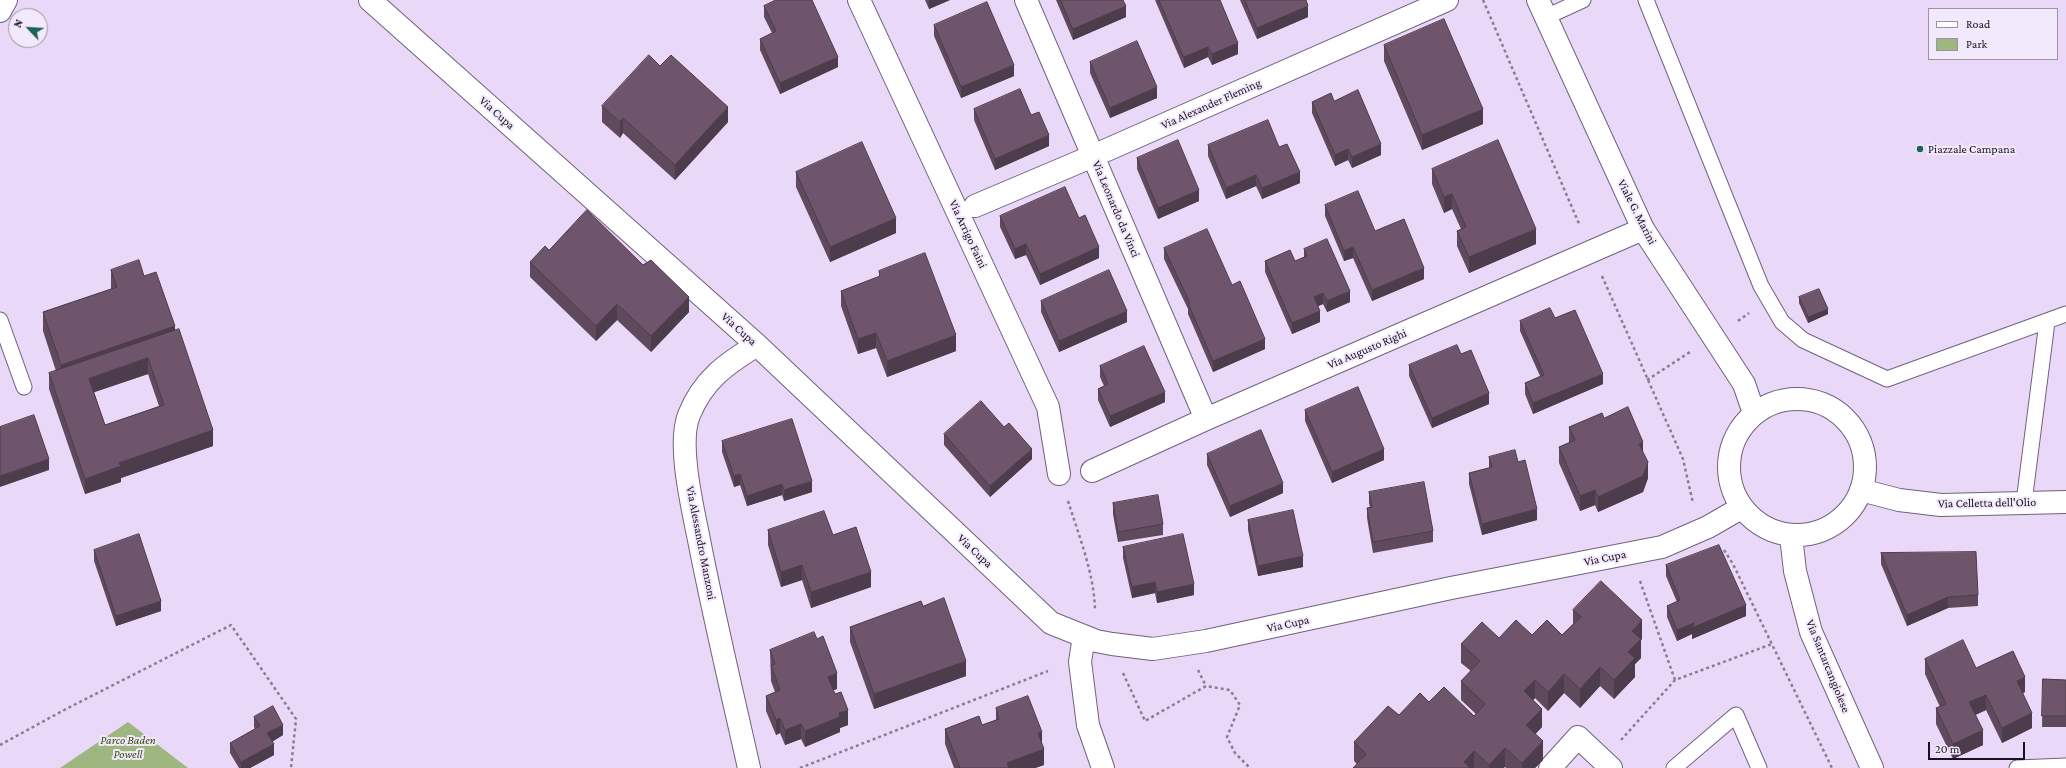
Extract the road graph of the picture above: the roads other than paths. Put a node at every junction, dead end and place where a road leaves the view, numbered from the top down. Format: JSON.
{"nodes":[{"id":1,"x":370,"y":0,"type":"edge"},
{"id":2,"x":860,"y":0,"type":"edge"},
{"id":3,"x":1026,"y":0,"type":"edge"},
{"id":4,"x":1447,"y":0,"type":"edge"},
{"id":5,"x":1583,"y":0,"type":"edge"},
{"id":6,"x":1646,"y":0,"type":"edge"},
{"id":7,"x":1542,"y":9,"type":"edge"},
{"id":8,"x":1093,"y":156,"type":"junction"},
{"id":9,"x":975,"y":206,"type":"dead end"},
{"id":10,"x":1643,"y":229,"type":"junction"},
{"id":11,"x":2066,"y":314,"type":"edge"},
{"id":12,"x":0,"y":320,"type":"edge"},
{"id":13,"x":2047,"y":322,"type":"junction"},
{"id":14,"x":757,"y":345,"type":"junction"},
{"id":15,"x":24,"y":387,"type":"dead end"},
{"id":16,"x":1754,"y":413,"type":"junction"},
{"id":17,"x":1206,"y":419,"type":"junction"},
{"id":18,"x":1092,"y":471,"type":"dead end"},
{"id":19,"x":1059,"y":474,"type":"road end"},
{"id":20,"x":1861,"y":490,"type":"junction"},
{"id":21,"x":2024,"y":502,"type":"junction"},
{"id":22,"x":2066,"y":502,"type":"edge"},
{"id":23,"x":1741,"y":508,"type":"junction"},
{"id":24,"x":1791,"y":536,"type":"junction"},
{"id":25,"x":1090,"y":639,"type":"junction"},
{"id":26,"x":1607,"y":764,"type":"edge"},
{"id":27,"x":2066,"y":766,"type":"edge"},
{"id":28,"x":749,"y":768,"type":"edge"},
{"id":29,"x":1102,"y":768,"type":"edge"},
{"id":30,"x":1550,"y":768,"type":"edge"},
{"id":31,"x":1674,"y":768,"type":"edge"},
{"id":32,"x":1759,"y":768,"type":"edge"},
{"id":33,"x":1872,"y":768,"type":"edge"},
{"id":34,"x":2017,"y":768,"type":"edge"}],
"edges":[{"from":1,"to":14,"type":"street","name":"Via Cupa"},
{"from":2,"to":19,"type":"street","name":"Via Arrigo Faini"},
{"from":3,"to":8,"type":"street","name":"Via Leonardo da Vinci"},
{"from":4,"to":8,"type":"street","name":"Via Alexander Fleming"},
{"from":5,"to":7,"type":"lane"},
{"from":6,"to":13,"type":"lane"},
{"from":7,"to":10,"type":"street","name":"Viale G. Marini"},
{"from":8,"to":9,"type":"street","name":"Via Alexander Fleming"},
{"from":8,"to":17,"type":"street","name":"Via Leonardo da Vinci"},
{"from":10,"to":16,"type":"street","name":"Viale G. Marini"},
{"from":10,"to":17,"type":"street","name":"Via Augusto Righi"},
{"from":11,"to":13,"type":"lane"},
{"from":12,"to":15,"type":"lane"},
{"from":13,"to":21,"type":"lane"},
{"from":14,"to":25,"type":"street","name":"Via Cupa"},
{"from":14,"to":28,"type":"street","name":"Via Alessandro Manzoni"},
{"from":16,"to":20,"type":"street"},
{"from":16,"to":23,"type":"street"},
{"from":17,"to":18,"type":"street","name":"Via Augusto Righi"},
{"from":20,"to":21,"type":"street","name":"Via Celletta dell'Olio"},
{"from":20,"to":24,"type":"street"},
{"from":21,"to":22,"type":"street","name":"Via Celletta dell'Olio"},
{"from":23,"to":24,"type":"street"},
{"from":23,"to":25,"type":"street","name":"Via Cupa"},
{"from":24,"to":33,"type":"street","name":"Via Santarcangiolese"},
{"from":25,"to":29,"type":"street"},
{"from":26,"to":30,"type":"street"},
{"from":27,"to":34,"type":"lane"},
{"from":31,"to":32,"type":"lane"}]}
